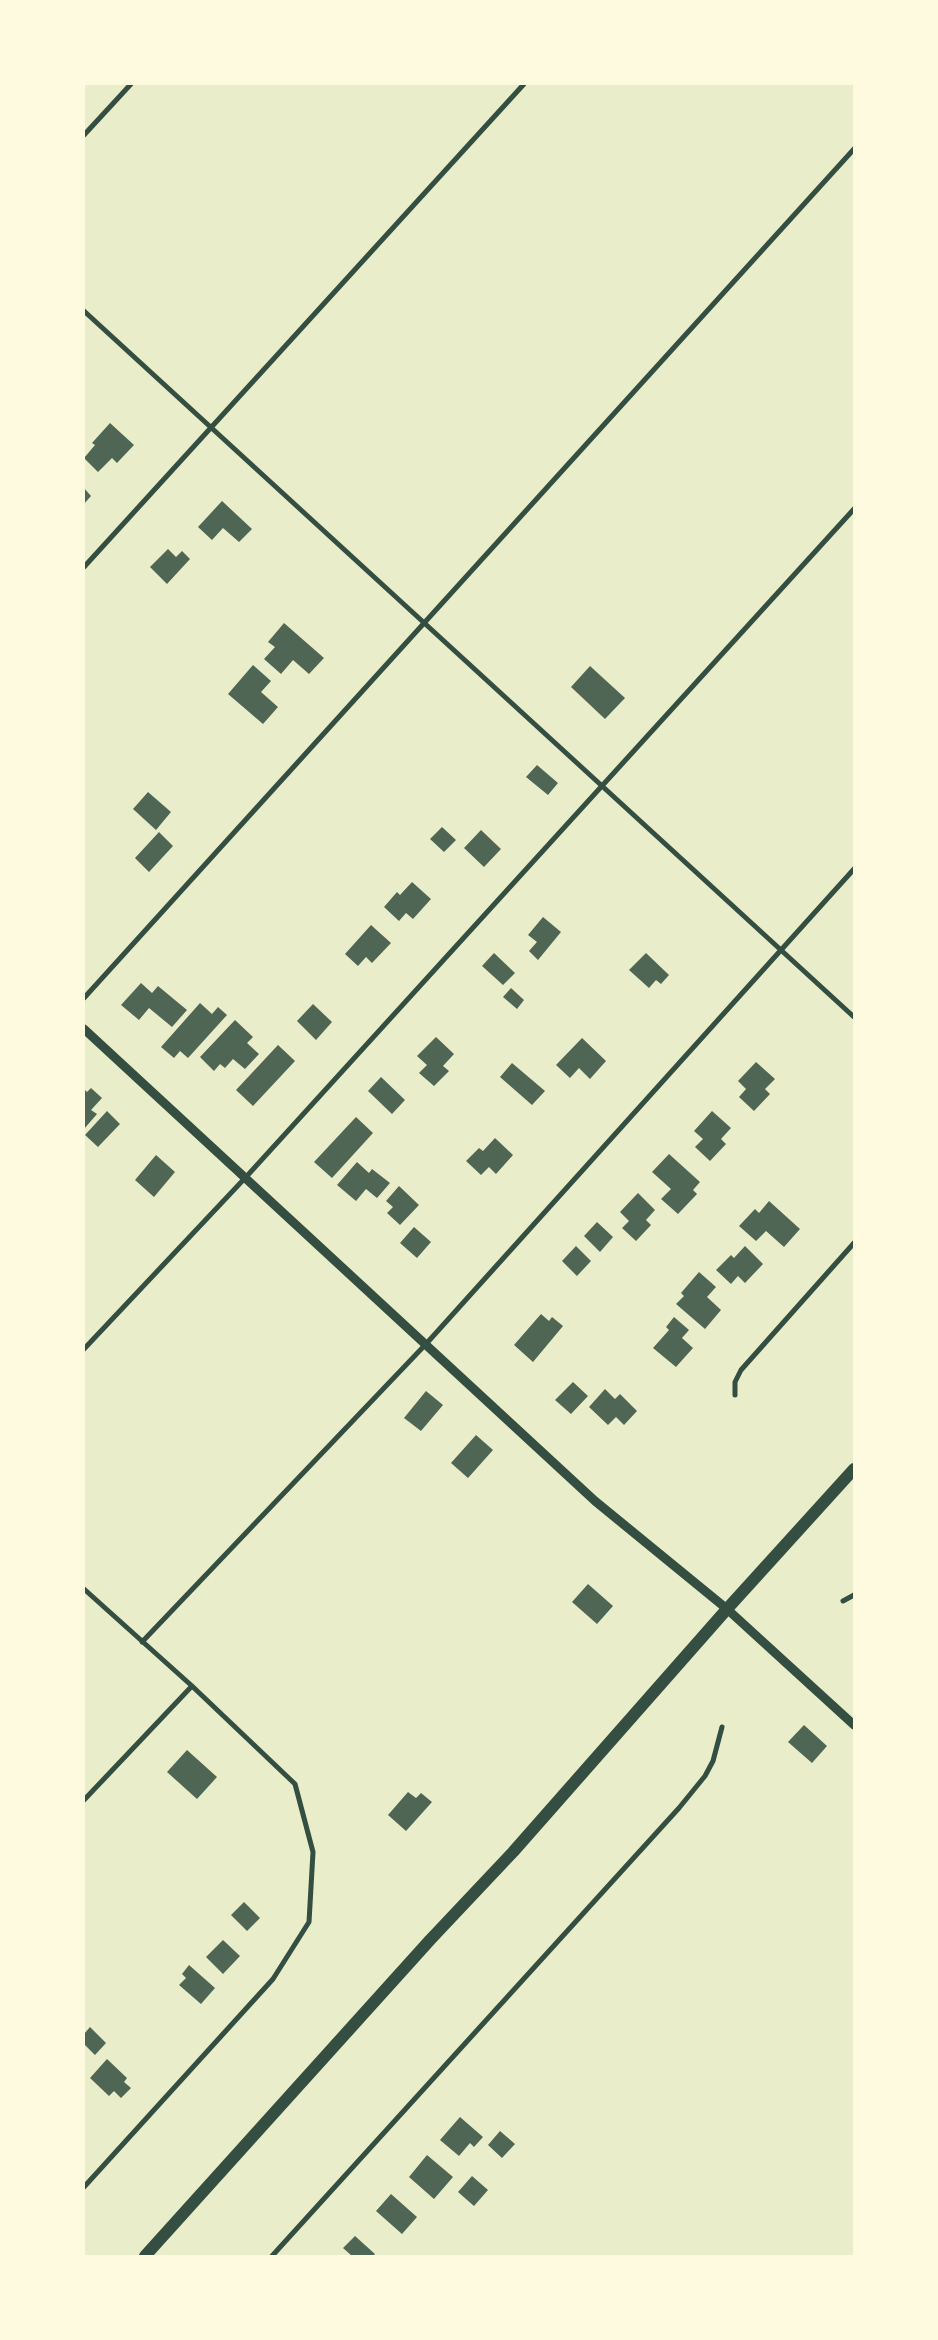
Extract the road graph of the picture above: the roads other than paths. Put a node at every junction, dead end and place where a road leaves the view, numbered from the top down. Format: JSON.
{"nodes":[{"id":1,"x":130,"y":84,"type":"edge"},
{"id":2,"x":524,"y":84,"type":"edge"},
{"id":3,"x":84,"y":135,"type":"edge"},
{"id":4,"x":854,"y":149,"type":"edge"},
{"id":5,"x":84,"y":311,"type":"edge"},
{"id":6,"x":210,"y":427,"type":"junction"},
{"id":7,"x":854,"y":509,"type":"edge"},
{"id":8,"x":84,"y":567,"type":"edge"},
{"id":9,"x":423,"y":622,"type":"junction"},
{"id":10,"x":602,"y":784,"type":"junction"},
{"id":11,"x":854,"y":869,"type":"edge"},
{"id":12,"x":780,"y":949,"type":"junction"},
{"id":13,"x":84,"y":998,"type":"edge"},
{"id":14,"x":854,"y":1017,"type":"edge"},
{"id":15,"x":84,"y":1029,"type":"edge"},
{"id":16,"x":246,"y":1177,"type":"junction"},
{"id":17,"x":854,"y":1243,"type":"edge"},
{"id":18,"x":426,"y":1344,"type":"junction"},
{"id":19,"x":84,"y":1349,"type":"edge"},
{"id":20,"x":735,"y":1394,"type":"dead end"},
{"id":21,"x":854,"y":1469,"type":"edge"},
{"id":22,"x":84,"y":1589,"type":"edge"},
{"id":23,"x":854,"y":1595,"type":"edge"},
{"id":24,"x":843,"y":1601,"type":"dead end"},
{"id":25,"x":727,"y":1609,"type":"junction"},
{"id":26,"x":142,"y":1642,"type":"junction"},
{"id":27,"x":192,"y":1686,"type":"junction"},
{"id":28,"x":854,"y":1725,"type":"edge"},
{"id":29,"x":722,"y":1727,"type":"dead end"},
{"id":30,"x":84,"y":1800,"type":"edge"},
{"id":31,"x":84,"y":2187,"type":"edge"},
{"id":32,"x":145,"y":2256,"type":"edge"},
{"id":33,"x":272,"y":2256,"type":"edge"}],
"edges":[{"from":1,"to":3,"type":"street"},
{"from":2,"to":6,"type":"street"},
{"from":4,"to":9,"type":"street"},
{"from":5,"to":6,"type":"street"},
{"from":6,"to":8,"type":"street"},
{"from":6,"to":9,"type":"street"},
{"from":7,"to":10,"type":"street"},
{"from":9,"to":10,"type":"street"},
{"from":9,"to":13,"type":"street"},
{"from":10,"to":12,"type":"street"},
{"from":10,"to":16,"type":"street"},
{"from":11,"to":12,"type":"street"},
{"from":12,"to":14,"type":"street"},
{"from":12,"to":18,"type":"street"},
{"from":15,"to":16,"type":"street"},
{"from":16,"to":18,"type":"street"},
{"from":16,"to":19,"type":"street"},
{"from":17,"to":20,"type":"street"},
{"from":18,"to":25,"type":"street"},
{"from":18,"to":26,"type":"street"},
{"from":21,"to":25,"type":"main road"},
{"from":22,"to":26,"type":"street"},
{"from":23,"to":24,"type":"street"},
{"from":25,"to":28,"type":"street"},
{"from":25,"to":32,"type":"main road"},
{"from":26,"to":27,"type":"street"},
{"from":27,"to":30,"type":"street"},
{"from":27,"to":31,"type":"street"},
{"from":29,"to":33,"type":"street"}]}
